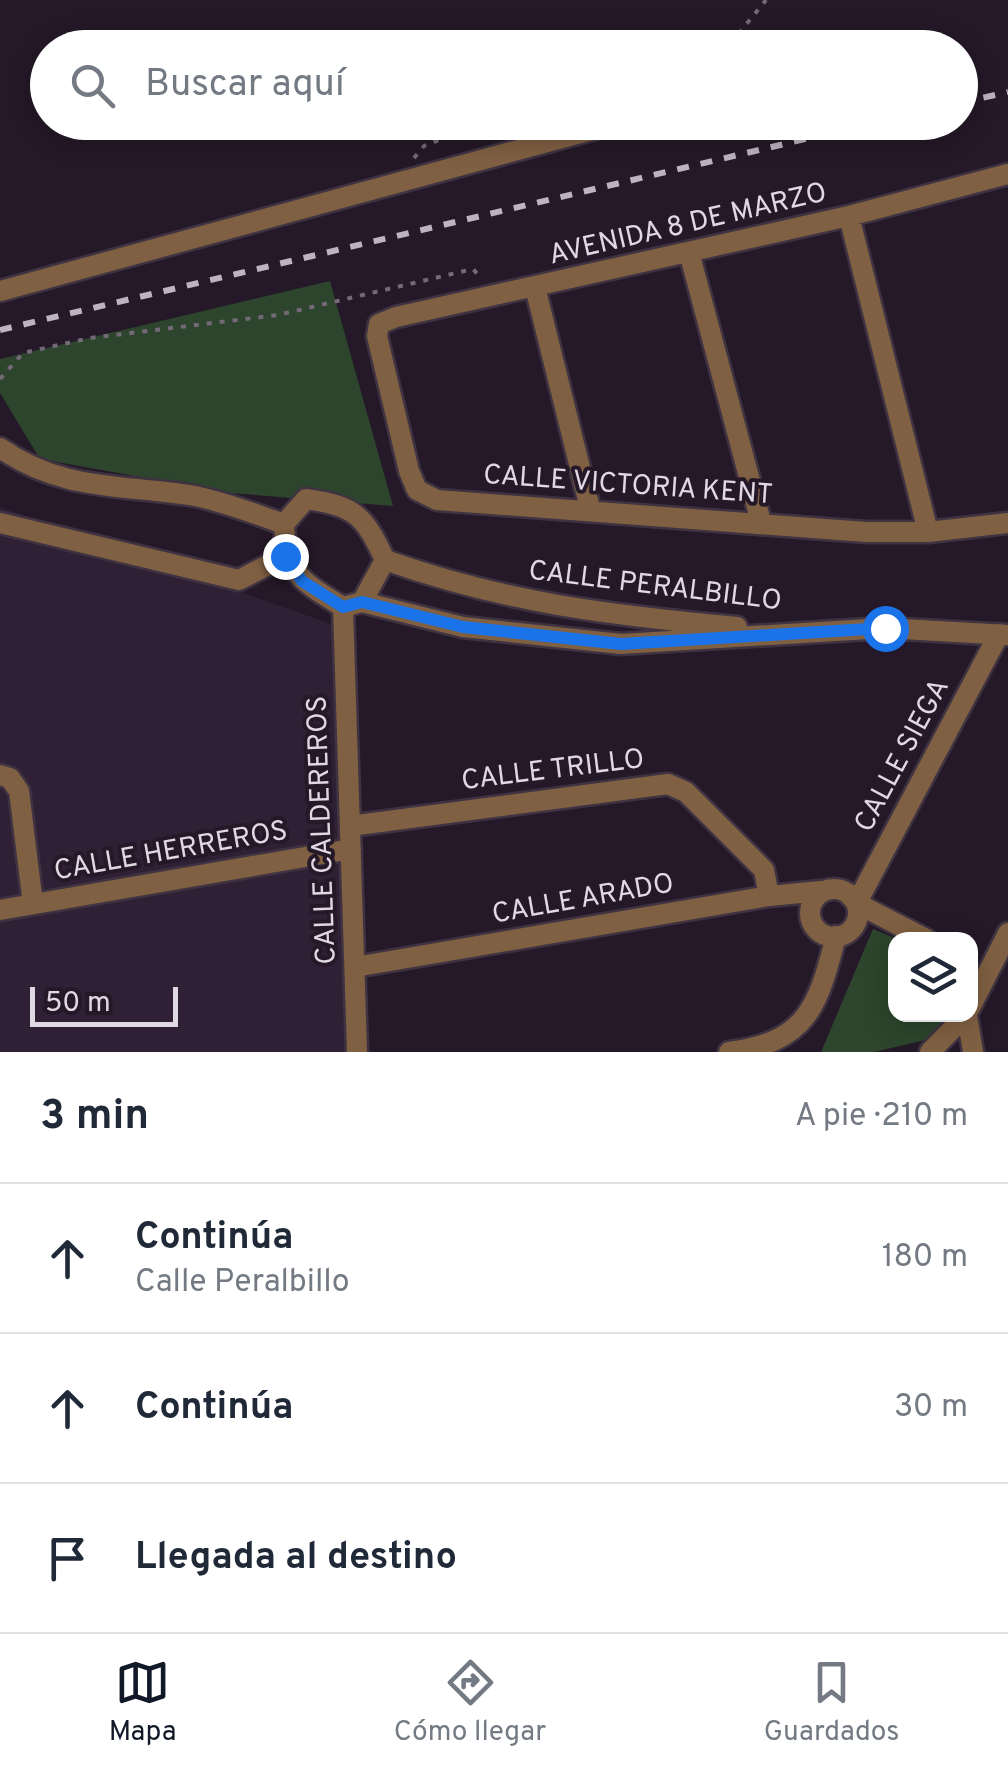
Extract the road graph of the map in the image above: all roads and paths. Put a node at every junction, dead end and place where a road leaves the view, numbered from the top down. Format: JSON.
{"nodes":[{"id":1,"x":766,"y":0,"type":"edge"},
{"id":2,"x":741,"y":30,"type":"edge"},
{"id":3,"x":439,"y":140,"type":"edge"},
{"id":4,"x":558,"y":140,"type":"edge"},
{"id":5,"x":413,"y":160,"type":"dead end"},
{"id":6,"x":1007,"y":180,"type":"edge"},
{"id":7,"x":849,"y":216,"type":"junction"},
{"id":8,"x":689,"y":252,"type":"junction"},
{"id":9,"x":535,"y":288,"type":"junction"},
{"id":10,"x":0,"y":291,"type":"edge"},
{"id":11,"x":497,"y":295,"type":"junction"},
{"id":12,"x":379,"y":324,"type":"joint"},
{"id":13,"x":0,"y":379,"type":"edge"},
{"id":14,"x":0,"y":448,"type":"edge"},
{"id":15,"x":590,"y":508,"type":"junction"},
{"id":16,"x":762,"y":522,"type":"junction"},
{"id":17,"x":1008,"y":522,"type":"edge"},
{"id":18,"x":0,"y":523,"type":"edge"},
{"id":19,"x":284,"y":524,"type":"junction"},
{"id":20,"x":928,"y":532,"type":"junction"},
{"id":21,"x":285,"y":556,"type":"junction"},
{"id":22,"x":385,"y":560,"type":"junction"},
{"id":23,"x":353,"y":604,"type":"junction"},
{"id":24,"x":804,"y":632,"type":"junction"},
{"id":25,"x":1003,"y":634,"type":"edge"},
{"id":26,"x":0,"y":775,"type":"edge"},
{"id":27,"x":350,"y":826,"type":"junction"},
{"id":28,"x":351,"y":849,"type":"junction"},
{"id":29,"x":820,"y":891,"type":"junction"},
{"id":30,"x":769,"y":896,"type":"junction"},
{"id":31,"x":854,"y":900,"type":"junction"},
{"id":32,"x":32,"y":904,"type":"junction"},
{"id":33,"x":0,"y":910,"type":"edge"},
{"id":34,"x":912,"y":932,"type":"edge"},
{"id":35,"x":1008,"y":933,"type":"edge"},
{"id":36,"x":836,"y":936,"type":"junction"},
{"id":37,"x":354,"y":967,"type":"junction"},
{"id":38,"x":979,"y":967,"type":"edge"},
{"id":39,"x":958,"y":1022,"type":"edge"},
{"id":40,"x":969,"y":1022,"type":"edge"},
{"id":41,"x":357,"y":1052,"type":"edge"},
{"id":42,"x":729,"y":1052,"type":"edge"},
{"id":43,"x":930,"y":1052,"type":"edge"},
{"id":44,"x":973,"y":1052,"type":"edge"}],
"edges":[{"from":1,"to":2,"type":"path"},
{"from":3,"to":5,"type":"path"},
{"from":4,"to":10,"type":"street"},
{"from":6,"to":7,"type":"street","name":"AVENIDA 8 DE MARZO"},
{"from":7,"to":8,"type":"street","name":"AVENIDA 8 DE MARZO"},
{"from":7,"to":20,"type":"street"},
{"from":8,"to":9,"type":"street","name":"AVENIDA 8 DE MARZO"},
{"from":8,"to":16,"type":"street"},
{"from":9,"to":11,"type":"street","name":"AVENIDA 8 DE MARZO"},
{"from":9,"to":15,"type":"street"},
{"from":11,"to":12,"type":"street","name":"AVENIDA 8 DE MARZO"},
{"from":11,"to":13,"type":"path"},
{"from":12,"to":15,"type":"street","name":"CALLE VICTORIA KENT"},
{"from":14,"to":19,"type":"street"},
{"from":15,"to":16,"type":"street","name":"CALLE VICTORIA KENT"},
{"from":16,"to":20,"type":"street","name":"CALLE VICTORIA KENT"},
{"from":17,"to":20,"type":"street","name":"CALLE VICTORIA KENT"},
{"from":18,"to":21,"type":"street"},
{"from":19,"to":21,"type":"street"},
{"from":19,"to":22,"type":"street"},
{"from":21,"to":23,"type":"street"},
{"from":22,"to":23,"type":"street"},
{"from":22,"to":24,"type":"street","name":"CALLE PERALBILLO"},
{"from":23,"to":24,"type":"street","name":"CALLE PERALBILLO"},
{"from":23,"to":27,"type":"street","name":"CALLE CALDEREROS"},
{"from":24,"to":25,"type":"street","name":"CALLE PERALBILLO"},
{"from":25,"to":31,"type":"street","name":"CALLE SIEGA"},
{"from":26,"to":32,"type":"street"},
{"from":27,"to":28,"type":"street","name":"CALLE CALDEREROS"},
{"from":27,"to":30,"type":"street","name":"CALLE TRILLO"},
{"from":28,"to":32,"type":"street","name":"CALLE HERREROS"},
{"from":28,"to":37,"type":"street","name":"CALLE CALDEREROS"},
{"from":29,"to":30,"type":"street","name":"CALLE ARADO"},
{"from":29,"to":31,"type":"street"},
{"from":29,"to":36,"type":"street"},
{"from":30,"to":37,"type":"street","name":"CALLE ARADO"},
{"from":31,"to":34,"type":"street"},
{"from":31,"to":36,"type":"street"},
{"from":32,"to":33,"type":"street","name":"CALLE HERREROS"},
{"from":35,"to":38,"type":"street"},
{"from":36,"to":42,"type":"street"},
{"from":37,"to":41,"type":"street","name":"CALLE CALDEREROS"},
{"from":39,"to":43,"type":"street"},
{"from":40,"to":44,"type":"street"}]}
